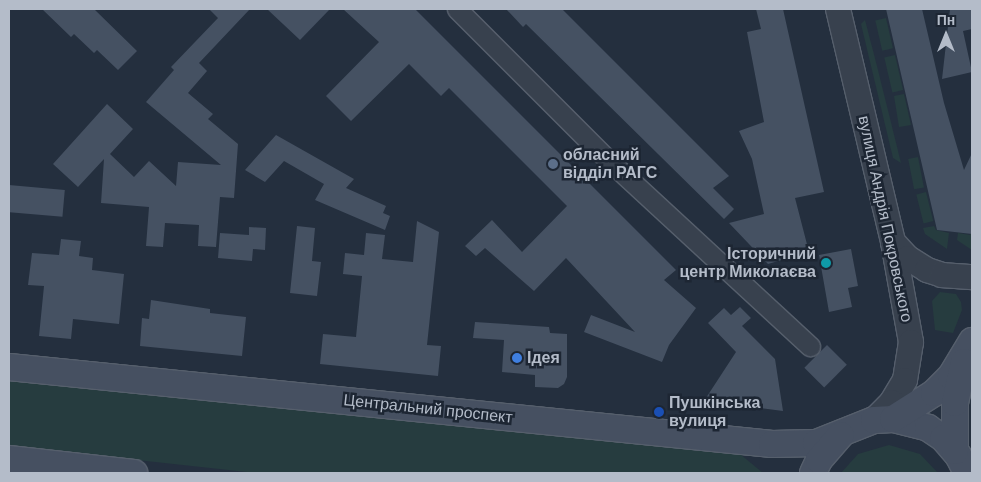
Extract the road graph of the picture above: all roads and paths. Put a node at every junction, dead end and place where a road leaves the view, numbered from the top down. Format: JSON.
{"nodes":[{"id":1,"x":457,"y":9,"type":"edge"},
{"id":2,"x":838,"y":9,"type":"edge"},
{"id":3,"x":893,"y":242,"type":"junction"},
{"id":4,"x":972,"y":277,"type":"edge"},
{"id":5,"x":810,"y":346,"type":"dead end"},
{"id":6,"x":969,"y":349,"type":"edge"},
{"id":7,"x":9,"y":367,"type":"edge"},
{"id":8,"x":884,"y":420,"type":"junction"},
{"id":9,"x":846,"y":432,"type":"junction"},
{"id":10,"x":9,"y":459,"type":"edge"},
{"id":11,"x":963,"y":460,"type":"edge"},
{"id":12,"x":134,"y":473,"type":"edge"},
{"id":13,"x":813,"y":473,"type":"edge"}],
"edges":[{"from":1,"to":5,"type":"street"},
{"from":2,"to":3,"type":"street","name":"вулиця Андрія Покровського"},
{"from":3,"to":4,"type":"street"},
{"from":3,"to":8,"type":"street","name":"вулиця Андрія Покровського"},
{"from":6,"to":8,"type":"main road"},
{"from":6,"to":11,"type":"main road"},
{"from":7,"to":9,"type":"main road","name":"Центральний проспект"},
{"from":8,"to":9,"type":"main road"},
{"from":8,"to":11,"type":"main road"},
{"from":9,"to":13,"type":"main road"},
{"from":10,"to":12,"type":"main road"}]}
